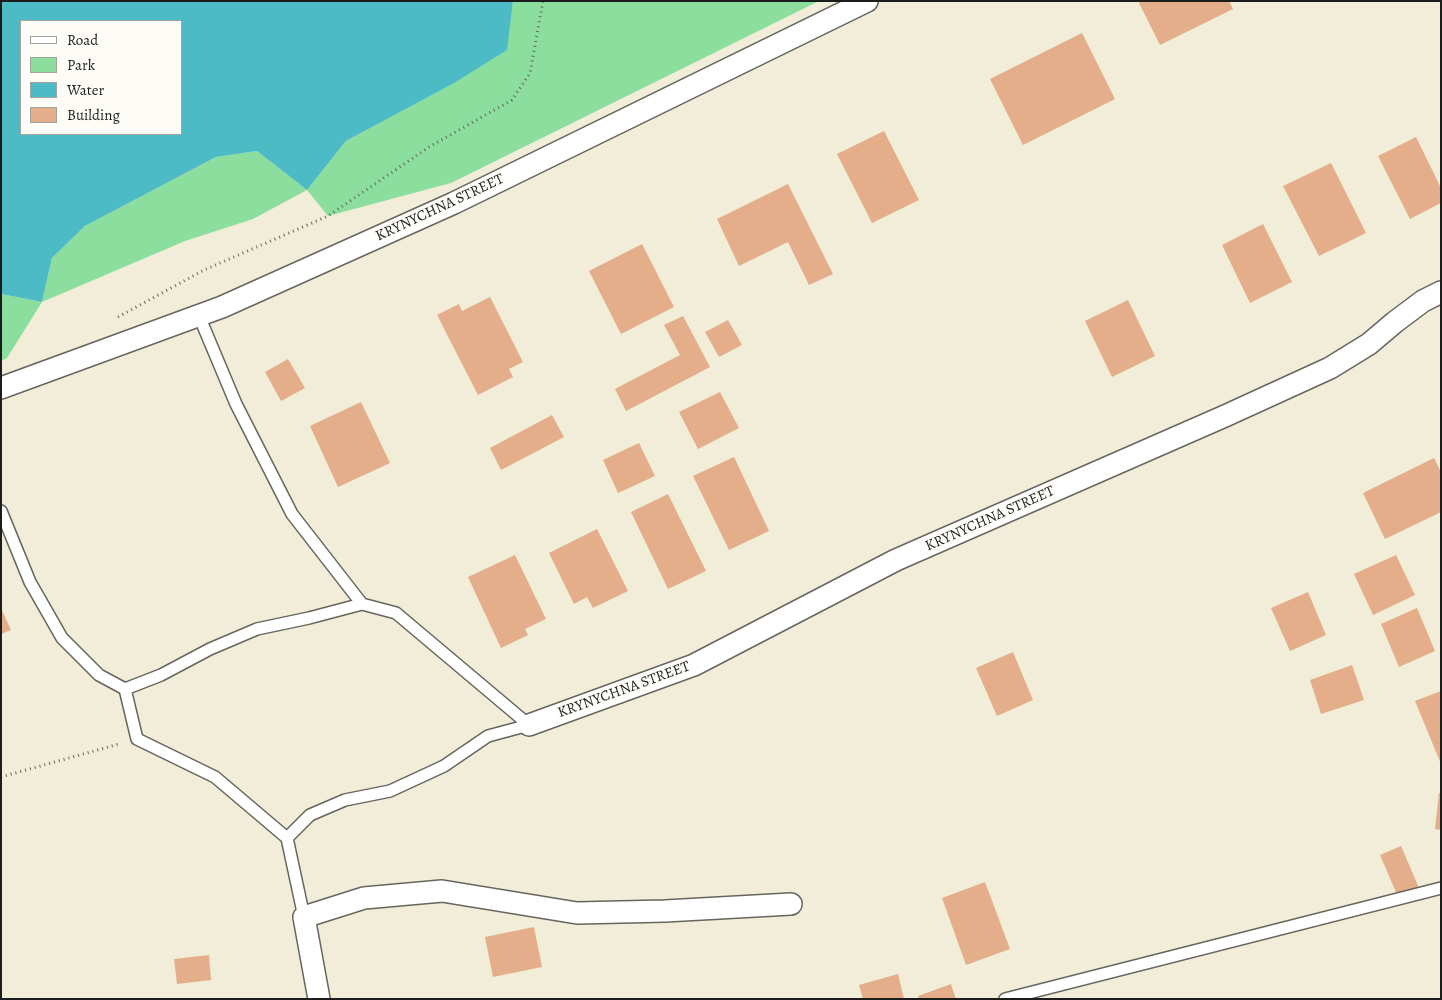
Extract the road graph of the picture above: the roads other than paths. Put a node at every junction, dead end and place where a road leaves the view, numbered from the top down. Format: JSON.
{"nodes":[{"id":1,"x":867,"y":1,"type":"edge"},
{"id":2,"x":1441,"y":292,"type":"edge"},
{"id":3,"x":199,"y":316,"type":"junction"},
{"id":4,"x":1,"y":388,"type":"edge"},
{"id":5,"x":1,"y":511,"type":"edge"},
{"id":6,"x":362,"y":604,"type":"junction"},
{"id":7,"x":125,"y":689,"type":"junction"},
{"id":8,"x":529,"y":725,"type":"junction"},
{"id":9,"x":287,"y":838,"type":"junction"},
{"id":10,"x":1441,"y":888,"type":"edge"},
{"id":11,"x":791,"y":904,"type":"dead end"},
{"id":12,"x":304,"y":916,"type":"junction"},
{"id":13,"x":319,"y":999,"type":"edge"},
{"id":14,"x":1005,"y":999,"type":"edge"}],
"edges":[{"from":1,"to":3,"type":"street","name":"KRYNYCHNA STREET"},
{"from":2,"to":8,"type":"street","name":"KRYNYCHNA STREET"},
{"from":3,"to":4,"type":"street","name":"KRYNYCHNA STREET"},
{"from":3,"to":6,"type":"lane"},
{"from":5,"to":7,"type":"lane"},
{"from":6,"to":7,"type":"lane"},
{"from":6,"to":8,"type":"lane"},
{"from":7,"to":9,"type":"lane"},
{"from":8,"to":9,"type":"lane"},
{"from":9,"to":12,"type":"lane"},
{"from":10,"to":14,"type":"lane"},
{"from":11,"to":12,"type":"street"},
{"from":12,"to":13,"type":"street"}]}
